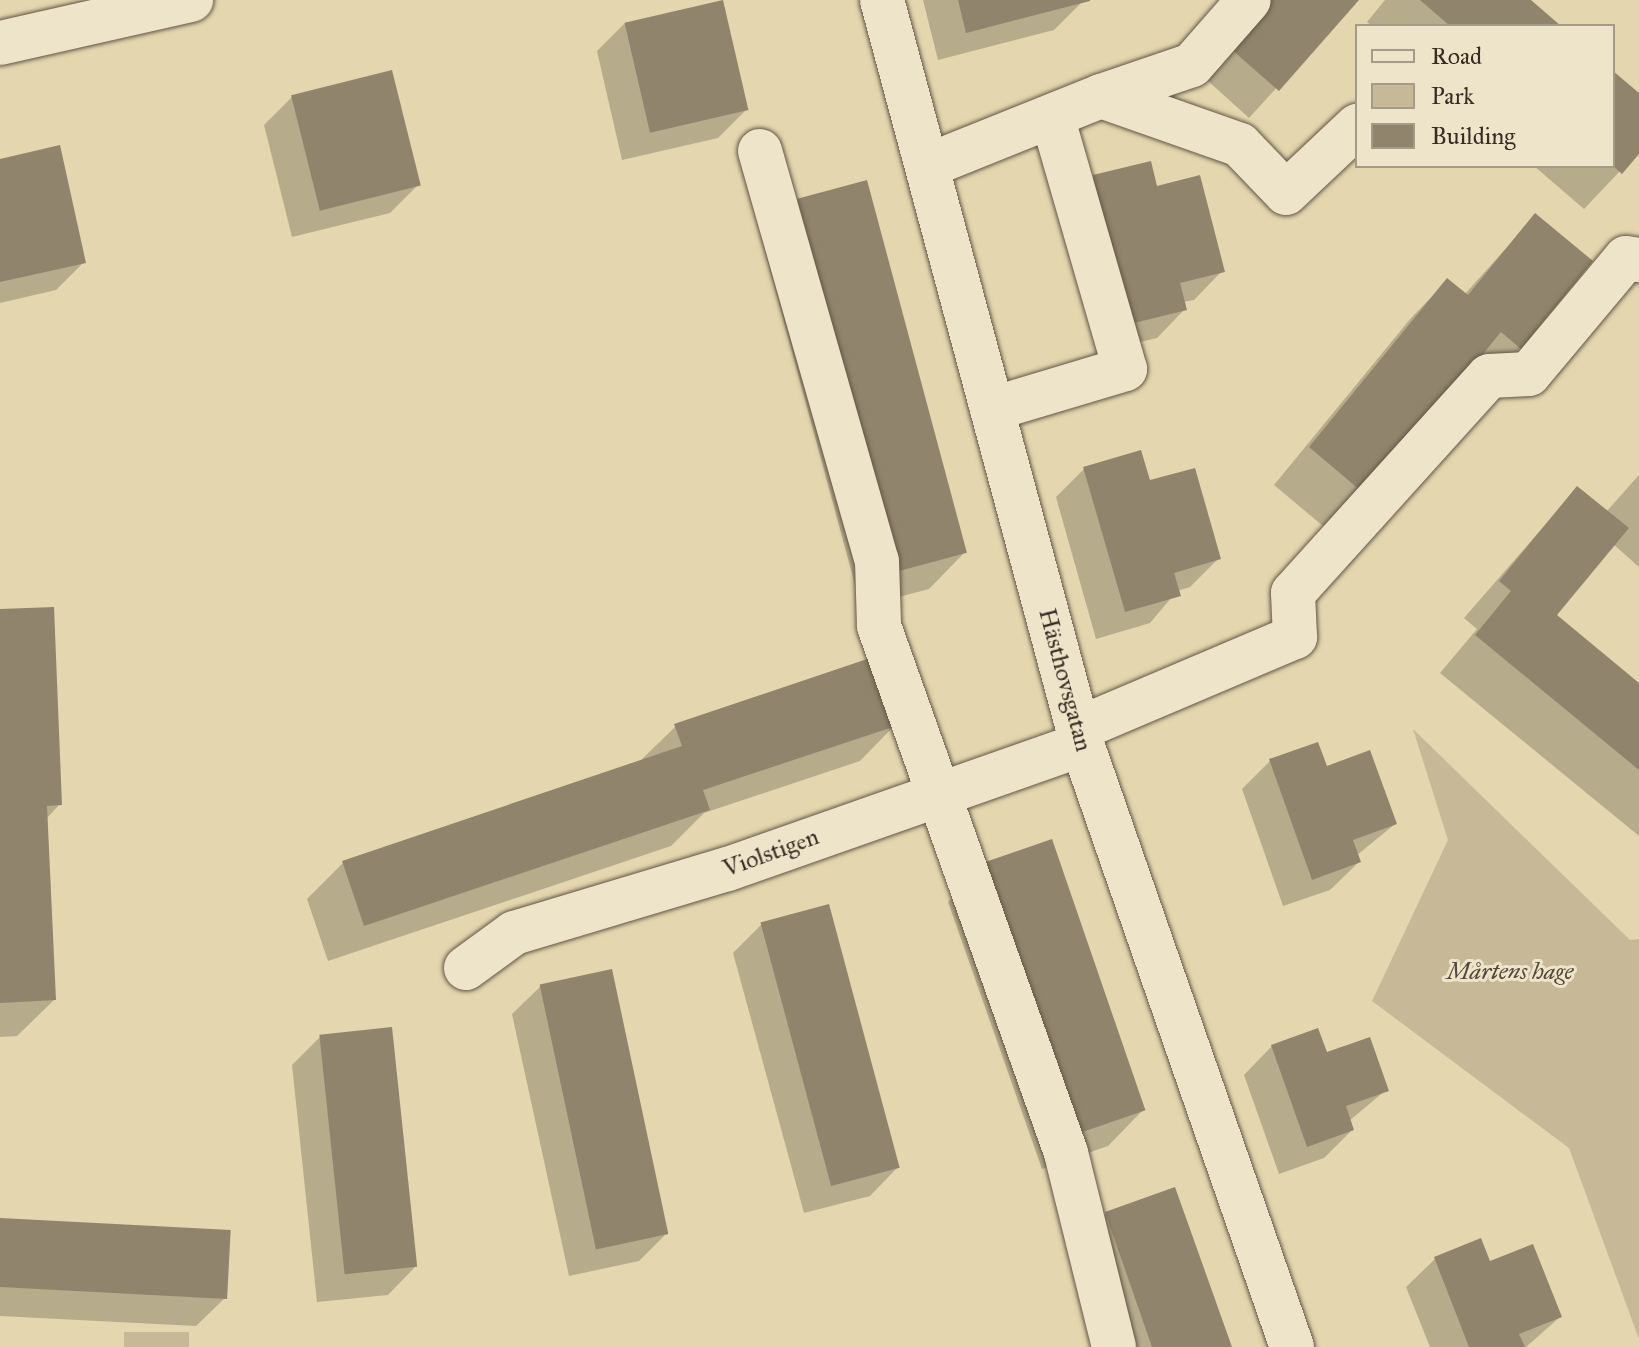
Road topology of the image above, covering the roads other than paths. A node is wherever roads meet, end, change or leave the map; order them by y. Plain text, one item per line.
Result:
1 (191, 0) edge
2 (882, 0) edge
3 (1249, 0) edge
4 (0, 43) edge
5 (1101, 96) junction
6 (1052, 116) junction
7 (1355, 128) edge
8 (760, 151) dead end
9 (927, 166) junction
10 (1639, 260) edge
11 (992, 409) junction
12 (1080, 736) junction
13 (939, 793) junction
14 (466, 968) dead end
15 (1114, 1347) edge
16 (1292, 1347) edge

1 - 4 street
2 - 9 street, Hästhovsgatan
3 - 5 street
5 - 6 street
5 - 7 street
6 - 9 street
6 - 11 street
8 - 13 street
9 - 11 street, Hästhovsgatan
10 - 12 street, Violstigen
11 - 12 street, Hästhovsgatan
12 - 13 street, Violstigen
12 - 16 street, Hästhovsgatan
13 - 14 street, Violstigen
13 - 15 street

